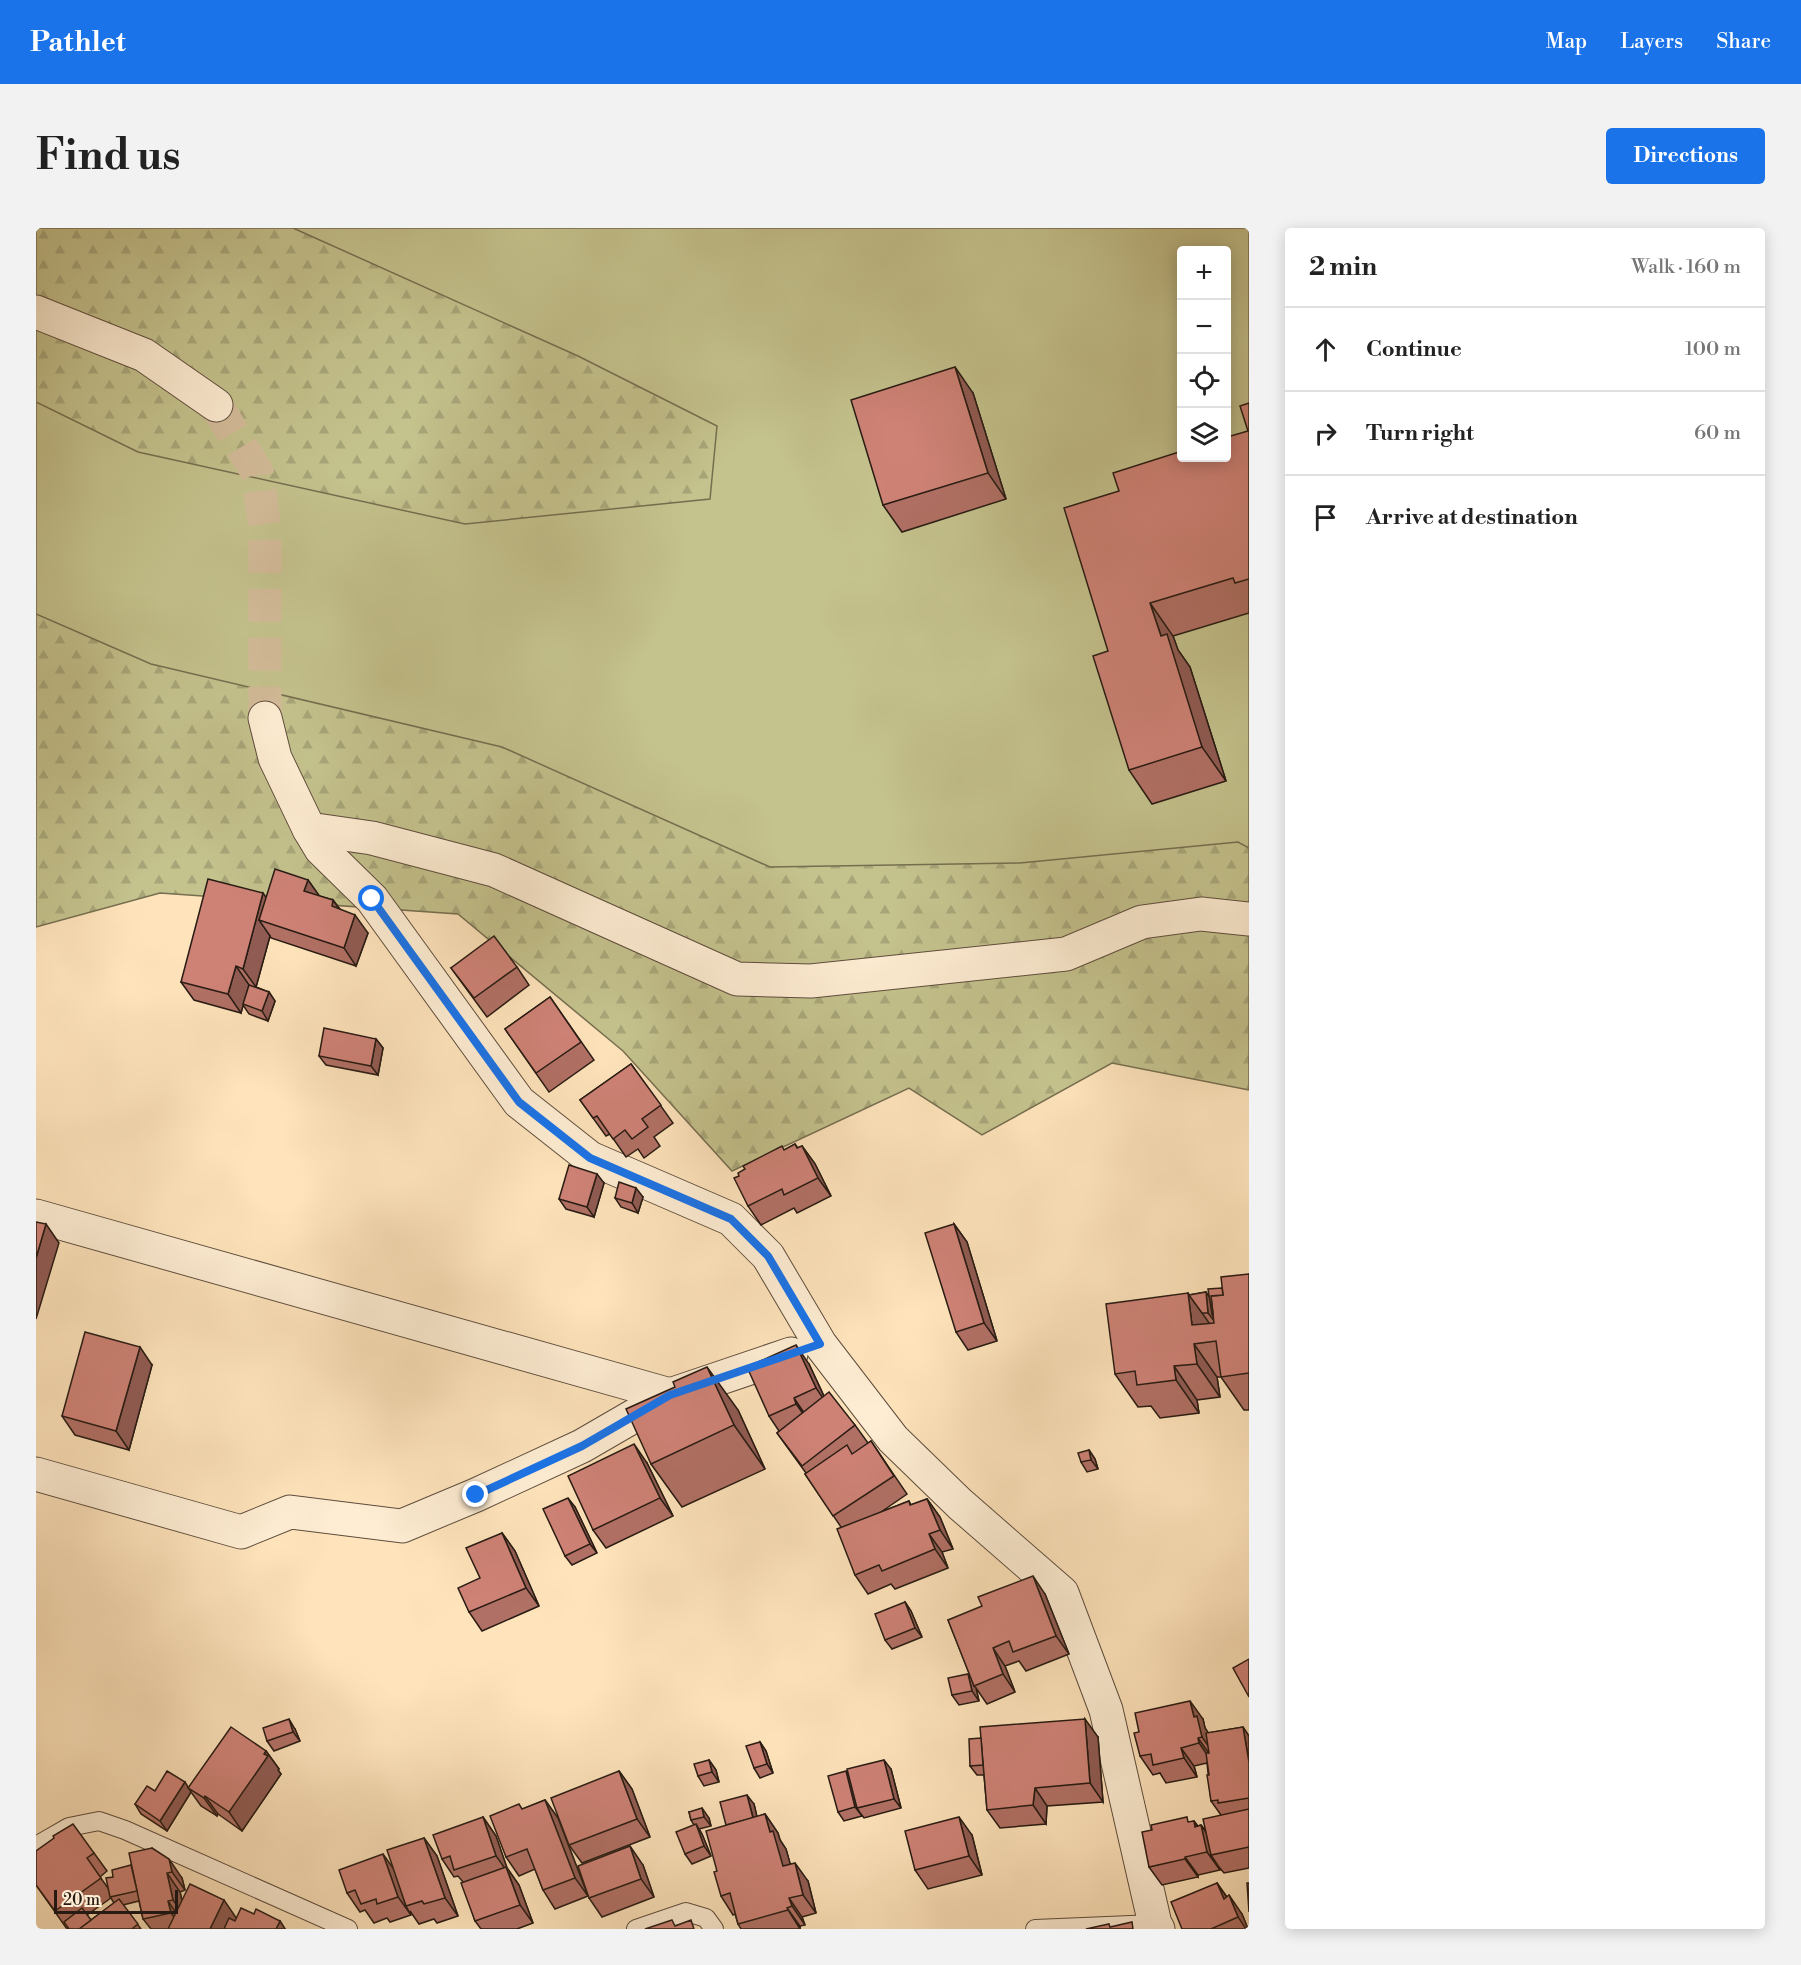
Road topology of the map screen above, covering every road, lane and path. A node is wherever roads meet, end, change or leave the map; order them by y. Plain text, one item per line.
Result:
1 (36, 312) edge
2 (216, 405) tunnel mouth
3 (265, 718) tunnel mouth
4 (309, 829) junction
5 (1249, 919) edge
6 (36, 1216) edge
7 (820, 1344) junction
8 (670, 1395) junction
9 (36, 1474) edge
10 (36, 1846) edge
11 (1156, 1926) edge
12 (348, 1929) edge
13 (636, 1929) edge
14 (714, 1929) edge
15 (1035, 1929) edge

1 - 2 street
3 - 4 street
4 - 5 street
4 - 7 street
6 - 8 street
7 - 8 street
7 - 11 street
8 - 9 street
10 - 12 lane
11 - 15 lane
13 - 14 lane

